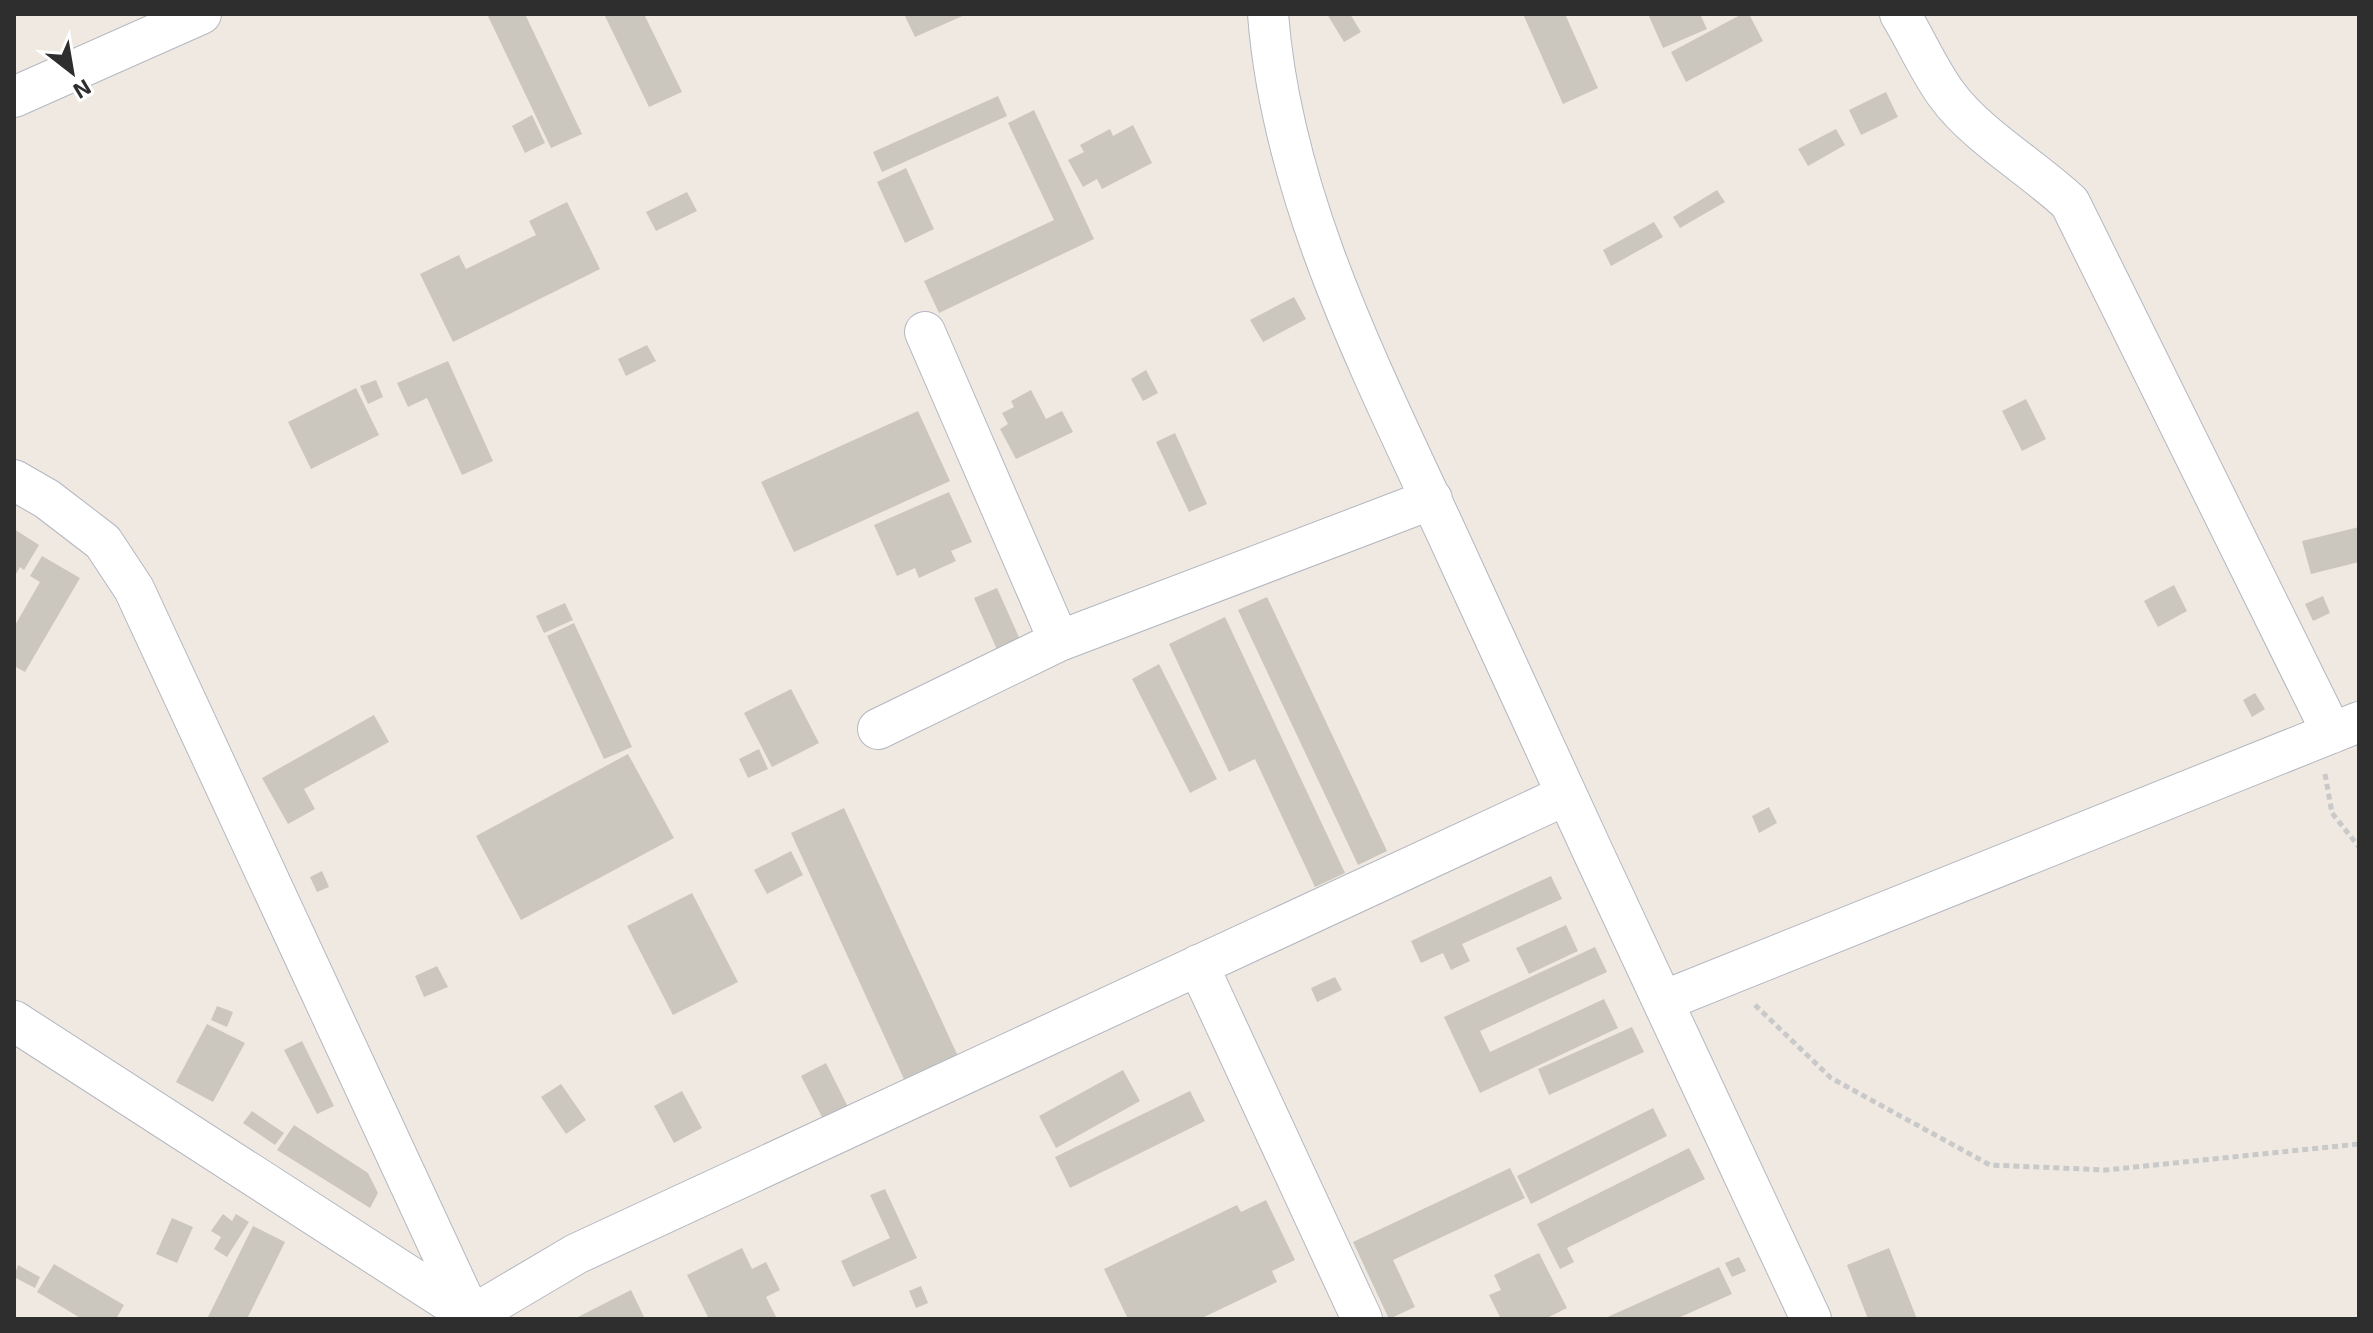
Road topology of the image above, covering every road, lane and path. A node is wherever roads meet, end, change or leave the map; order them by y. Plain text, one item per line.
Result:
1 (201, 14) edge
2 (1268, 14) edge
3 (1900, 14) edge
4 (14, 97) edge
5 (925, 332) dead end
6 (14, 480) edge
7 (1432, 499) junction
8 (1059, 641) junction
9 (2345, 728) edge
10 (878, 729) dead end
11 (1566, 795) junction
12 (2359, 847) edge
13 (1198, 965) junction
14 (1725, 976) junction
15 (1663, 1001) junction
16 (14, 1021) edge
17 (2359, 1144) edge
18 (472, 1318) edge
19 (1362, 1319) edge
20 (1811, 1319) edge

1 - 4 street
2 - 7 street
3 - 9 street
5 - 8 street
6 - 18 street
7 - 8 street
7 - 11 street
8 - 10 street
9 - 12 path
9 - 14 street
11 - 13 street
11 - 15 street
13 - 18 street
13 - 19 street
14 - 15 street
14 - 17 path
15 - 20 street
16 - 18 street

